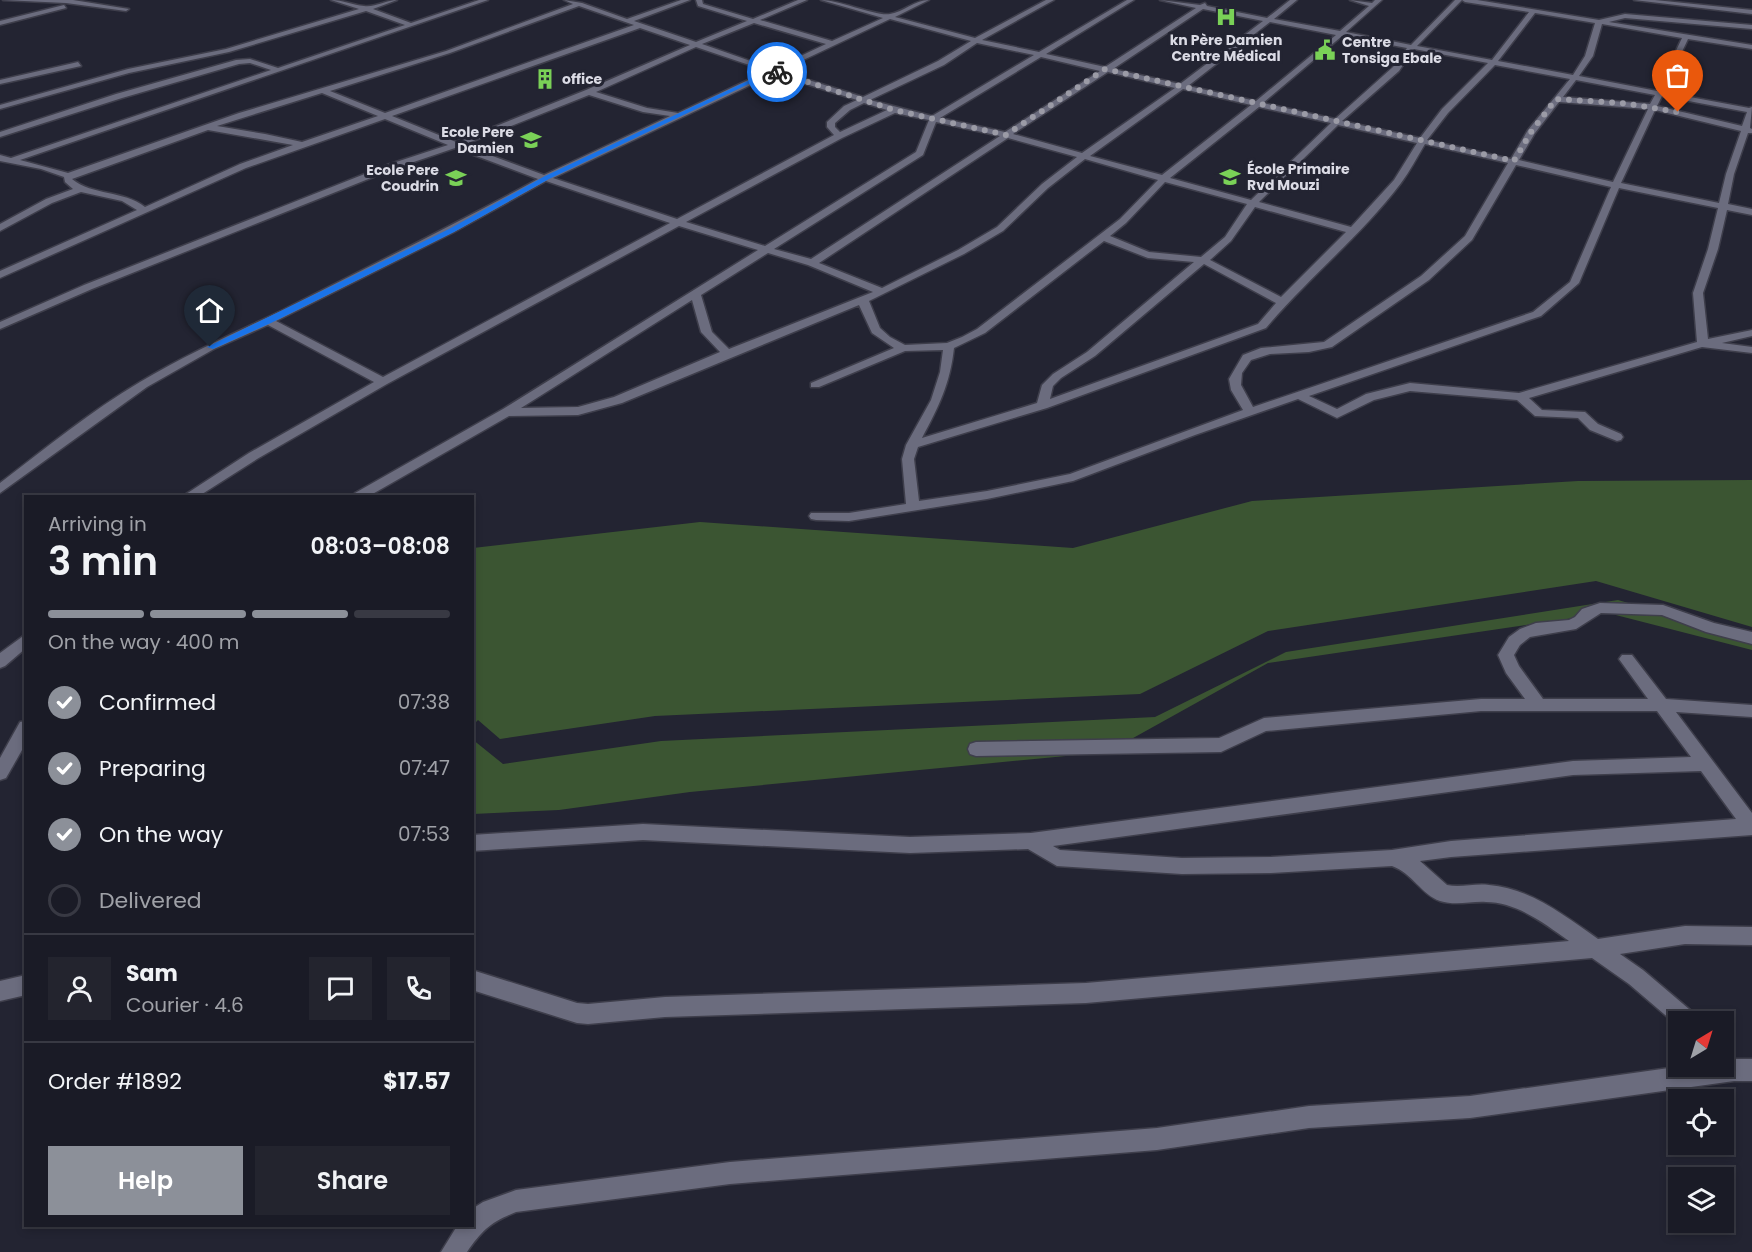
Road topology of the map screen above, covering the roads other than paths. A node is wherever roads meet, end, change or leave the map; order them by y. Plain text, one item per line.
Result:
1 (6, 0) edge
2 (334, 0) edge
3 (394, 0) edge
4 (486, 0) edge
5 (567, 0) edge
6 (687, 0) edge
7 (699, 0) edge
8 (804, 0) edge
9 (825, 0) edge
10 (926, 0) edge
11 (1051, 0) edge
12 (1131, 0) edge
13 (1163, 0) edge
14 (1214, 0) edge
15 (1294, 0) edge
16 (1353, 0) edge
17 (1459, 0) edge
18 (1465, 0) edge
19 (1637, 0) edge
20 (0, 2) edge
21 (78, 2) junction
22 (1376, 2) edge
23 (580, 4) junction
24 (1202, 7) junction
25 (126, 9) dead end
26 (366, 9) junction
27 (1533, 11) junction
28 (1752, 12) edge
29 (890, 18) junction
30 (1268, 20) junction
31 (627, 21) junction
32 (753, 21) junction
33 (1599, 22) junction
34 (0, 23) edge
35 (411, 25) junction
36 (641, 26) junction
37 (1752, 27) edge
38 (1339, 34) junction
39 (1686, 36) junction
40 (975, 40) junction
41 (697, 44) junction
42 (833, 44) junction
43 (1752, 47) edge
44 (1412, 48) junction
45 (1041, 55) junction
46 (1493, 63) junction
47 (78, 64) dead end
48 (1105, 69) junction
49 (278, 70) junction
50 (773, 71) junction
51 (1575, 77) junction
52 (0, 82) edge
53 (1183, 86) junction
54 (322, 90) junction
55 (589, 92) junction
56 (1660, 94) junction
57 (1556, 99) junction
58 (863, 100) junction
59 (1259, 103) junction
60 (0, 107) edge
61 (1653, 107) junction
62 (894, 110) junction
63 (1752, 110) edge
64 (676, 115) junction
65 (384, 116) junction
66 (933, 119) junction
67 (1338, 120) junction
68 (205, 128) junction
69 (1748, 130) edge
70 (0, 135) edge
71 (1006, 135) junction
72 (839, 136) junction
73 (1423, 140) junction
74 (302, 145) junction
75 (455, 146) junction
76 (1084, 156) junction
77 (0, 158) edge
78 (14, 159) junction
79 (1514, 161) junction
80 (68, 176) junction
81 (547, 177) junction
82 (1162, 180) junction
83 (1616, 185) junction
84 (81, 189) junction
85 (1252, 203) junction
86 (1723, 205) junction
87 (143, 210) junction
88 (1752, 212) edge
89 (679, 223) junction
90 (0, 228) edge
91 (1350, 231) junction
92 (1103, 237) junction
93 (765, 250) junction
94 (1203, 260) junction
95 (812, 263) junction
96 (0, 275) edge
97 (882, 292) junction
98 (696, 295) junction
99 (863, 300) junction
100 (1282, 302) junction
101 (268, 321) junction
102 (0, 326) edge
103 (1752, 333) edge
104 (1703, 344) junction
105 (949, 346) junction
106 (903, 348) junction
107 (1752, 350) edge
108 (728, 353) junction
109 (383, 382) junction
110 (814, 385) dead end
111 (1299, 395) junction
112 (1520, 397) junction
113 (1044, 405) junction
114 (507, 412) junction
115 (1251, 412) junction
116 (1617, 438) dead end
117 (912, 445) junction
118 (0, 489) edge
119 (192, 495) edge
120 (362, 495) edge
121 (913, 506) junction
122 (816, 516) dead end
123 (1752, 638) edge
124 (24, 641) edge
125 (1627, 659) dead end
126 (0, 662) edge
127 (1539, 705) junction
128 (1661, 705) junction
129 (1752, 711) edge
130 (24, 731) edge
131 (976, 749) dead end
132 (1705, 764) junction
133 (0, 772) edge
134 (1752, 826) edge
135 (1031, 841) junction
136 (474, 843) edge
137 (1392, 858) junction
138 (1752, 936) edge
139 (1598, 948) junction
140 (474, 981) edge
141 (24, 985) edge
142 (0, 991) edge
143 (1675, 1011) edge
144 (1737, 1066) edge
145 (474, 1223) edge
146 (471, 1227) edge
147 (453, 1252) edge

1 - 20 street
1 - 21 street
2 - 26 street
3 - 26 street
4 - 35 street
5 - 23 street
6 - 31 street
7 - 32 street
8 - 32 street
9 - 29 street
10 - 29 street
11 - 40 street
12 - 45 street
13 - 24 street
14 - 24 street
15 - 30 street
16 - 22 street
17 - 44 street
18 - 27 street
19 - 28 street
21 - 25 street
21 - 34 street
22 - 38 street
23 - 31 street
23 - 54 street
24 - 30 street
24 - 48 street
26 - 35 street
26 - 60 street
27 - 33 street
27 - 46 street
29 - 40 street
29 - 42 street
30 - 38 street
30 - 53 street
31 - 36 street
32 - 41 street
32 - 42 street
33 - 37 street
33 - 39 street
33 - 51 street
35 - 49 street
36 - 41 street
36 - 65 street
38 - 44 street
38 - 59 street
39 - 43 street
39 - 56 street
40 - 45 street
40 - 58 street
41 - 50 street
41 - 55 street
42 - 50 street
44 - 46 street
44 - 67 street
45 - 48 street
45 - 66 street
46 - 51 street
46 - 73 street
47 - 52 street
48 - 53 street
48 - 71 street
49 - 70 street
49 - 78 street
50 - 58 street
50 - 64 street
51 - 56 street
51 - 57 street
53 - 59 street
53 - 76 street
54 - 65 street
54 - 68 street
55 - 64 street
55 - 75 street
56 - 61 street
56 - 63 street
57 - 61 street
57 - 79 street
58 - 62 street
58 - 72 street
59 - 67 street
59 - 82 street
61 - 69 street
61 - 83 street
62 - 66 street
62 - 72 street
63 - 69 street
64 - 81 street
65 - 74 street
65 - 75 street
66 - 71 street
66 - 93 street
67 - 73 street
67 - 85 street
68 - 74 street
68 - 80 street
69 - 86 street
71 - 76 street
71 - 95 street
72 - 89 street
73 - 79 street
73 - 91 street
74 - 87 street
75 - 81 street
75 - 102 street
76 - 82 street
76 - 97 street
77 - 78 street
78 - 80 street
79 - 83 street
79 - 115 street
80 - 84 street
81 - 89 street
81 - 101 street
82 - 85 street
82 - 92 street
83 - 86 street
83 - 111 street
84 - 87 street
84 - 90 street
85 - 91 street
85 - 94 street
86 - 88 street
86 - 104 street
87 - 96 street
89 - 93 street
89 - 109 street
91 - 100 street
92 - 94 street
92 - 105 street
93 - 95 street
93 - 98 street
94 - 100 street
94 - 113 street
95 - 97 street
97 - 99 street
98 - 108 street
98 - 114 street
99 - 106 street
99 - 108 street
100 - 113 street
101 - 109 street
101 - 118 street
103 - 104 street
104 - 107 street
104 - 112 street
105 - 106 street
105 - 117 street
106 - 110 street
108 - 114 street
109 - 119 street
111 - 112 street
111 - 115 street
112 - 116 street
113 - 117 street
114 - 120 street
115 - 121 street
117 - 121 street
121 - 122 street
123 - 127 street
124 - 126 street
125 - 128 street
127 - 128 street
127 - 131 street
128 - 129 street
128 - 132 street
130 - 133 street
132 - 134 street
132 - 135 street
134 - 137 street
135 - 136 street
135 - 137 street
137 - 139 street
138 - 139 street
139 - 140 street
139 - 143 street
141 - 142 street
144 - 145 street
146 - 147 street

